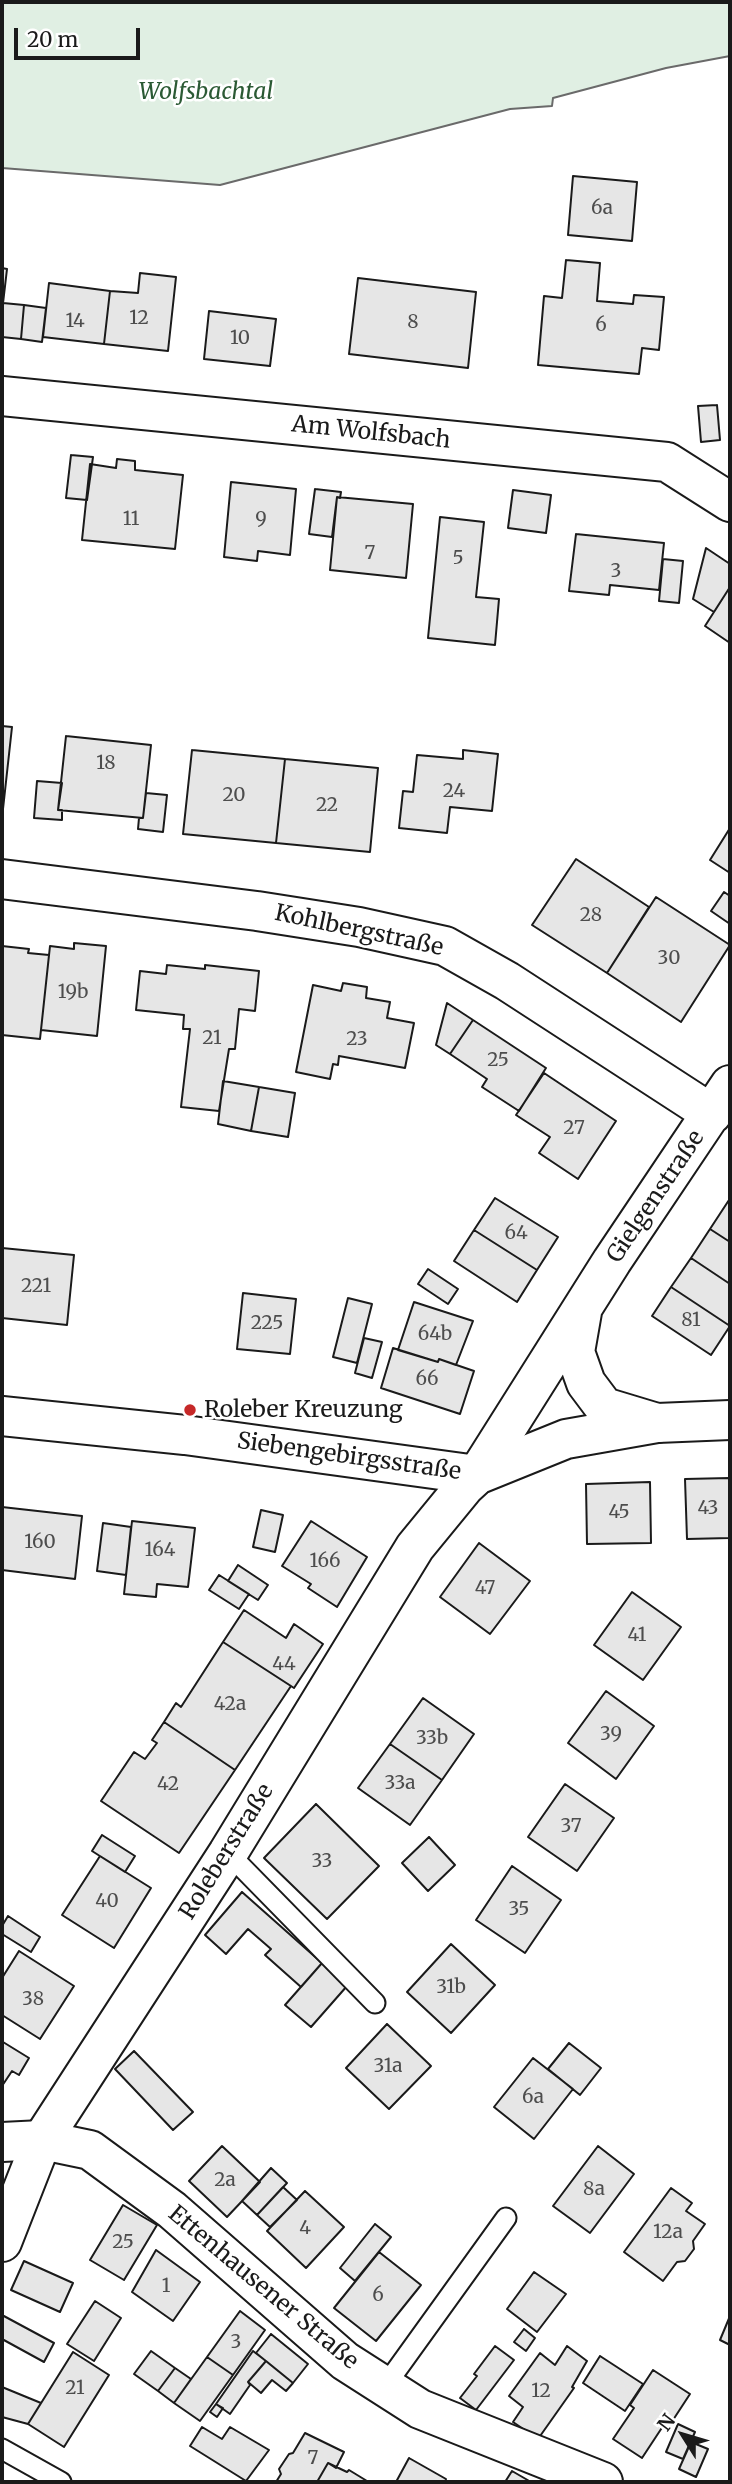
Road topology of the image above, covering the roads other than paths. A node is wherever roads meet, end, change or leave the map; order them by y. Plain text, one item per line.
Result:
1 (2, 396) edge
2 (730, 502) edge
3 (2, 879) edge
4 (721, 1100) edge
5 (582, 1308) junction
6 (2, 1416) edge
7 (730, 1420) edge
8 (657, 1423) junction
9 (477, 1475) junction
10 (228, 1853) junction
11 (375, 2003) dead end
12 (42, 2140) junction
13 (2, 2142) edge
14 (506, 2218) dead end
15 (2, 2242) edge
16 (384, 2386) junction
17 (2, 2449) edge
18 (61, 2482) edge
19 (603, 2482) edge

1 - 2 street, Am Wolfsbach
3 - 4 street, Kohlbergstraße
4 - 5 street, Gielgenstraße
5 - 8 street, Gielgenstraße
5 - 9 street, Gielgenstraße
6 - 9 street, Siebengebirgsstraße
7 - 8 street, Siebengebirgsstraße
8 - 9 street, Siebengebirgsstraße
9 - 10 street, Roleberstraße
10 - 11 lane
10 - 12 street, Roleberstraße
12 - 13 street, Ettenhausener Straße
12 - 15 street, Roleberstraße
12 - 16 street, Ettenhausener Straße
14 - 16 lane
16 - 19 street, Ettenhausener Straße
17 - 18 lane

